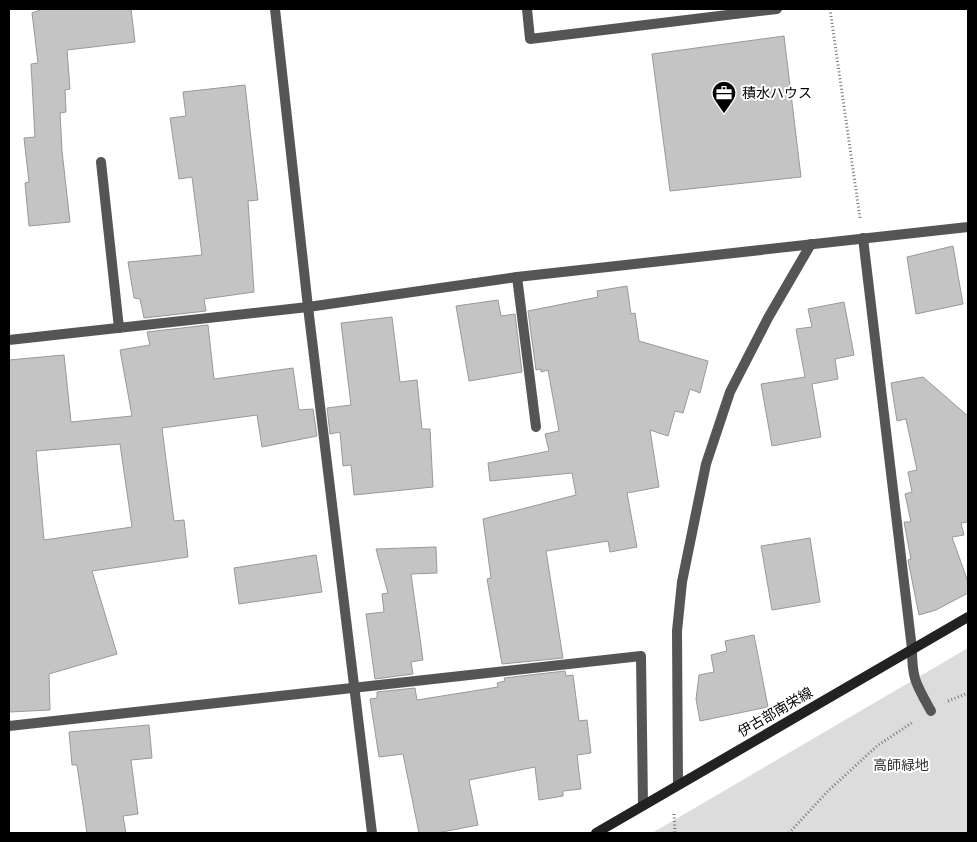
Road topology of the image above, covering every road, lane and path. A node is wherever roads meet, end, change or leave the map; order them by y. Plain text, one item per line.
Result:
1 (275, 9) edge
2 (527, 9) edge
3 (777, 9) edge
4 (830, 9) edge
5 (101, 162) dead end
6 (968, 226) edge
7 (863, 238) junction
8 (811, 244) junction
9 (517, 277) junction
10 (308, 307) junction
11 (119, 328) junction
12 (9, 340) edge
13 (536, 427) dead end
14 (968, 617) edge
15 (912, 648) junction
16 (353, 686) junction
17 (968, 693) edge
18 (931, 710) junction
19 (9, 726) edge
20 (678, 784) junction
21 (643, 805) junction
22 (674, 814) dead end
23 (372, 833) edge
24 (596, 833) edge
25 (675, 833) edge
26 (790, 833) edge

1 - 10 street
2 - 3 street
4 - 7 path
5 - 11 street
6 - 7 street
7 - 8 street
7 - 15 street
8 - 9 street
8 - 20 street
9 - 10 street
9 - 13 street
10 - 11 street
10 - 16 street
11 - 12 street
14 - 15 main road, 伊古部南栄線
15 - 18 street
15 - 20 main road, 伊古部南栄線
16 - 19 street
16 - 21 street
16 - 23 street
17 - 18 path
18 - 26 path
20 - 21 main road, 伊古部南栄線
21 - 24 main road, 伊古部南栄線
22 - 25 path

